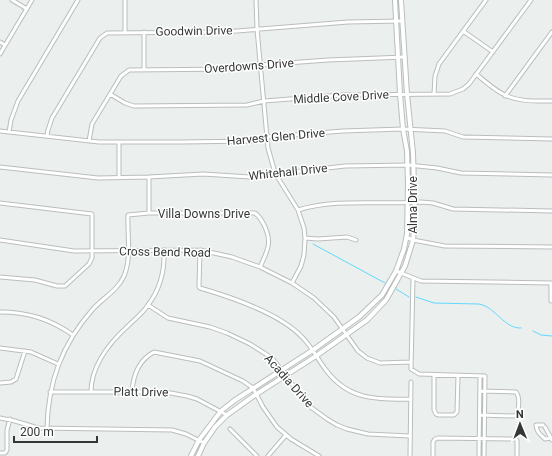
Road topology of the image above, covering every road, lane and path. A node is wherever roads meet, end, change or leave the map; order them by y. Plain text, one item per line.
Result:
1 (12, 0) edge
2 (32, 0) edge
3 (78, 0) edge
4 (125, 0) edge
5 (256, 0) edge
6 (395, 0) edge
7 (401, 0) edge
8 (486, 0) edge
9 (531, 0) edge
10 (27, 9) junction
11 (396, 21) junction
12 (402, 22) junction
13 (257, 29) junction
14 (463, 31) junction
15 (144, 32) junction
16 (552, 32) edge
17 (125, 33) junction
18 (0, 42) edge
19 (5, 45) junction
20 (493, 52) junction
21 (0, 54) edge
22 (397, 57) junction
23 (405, 57) junction
24 (260, 65) junction
25 (144, 70) junction
26 (476, 74) junction
27 (110, 94) junction
28 (400, 94) junction
29 (407, 94) junction
30 (434, 94) junction
31 (505, 96) junction
32 (264, 101) junction
33 (552, 101) edge
34 (403, 129) junction
35 (410, 130) junction
36 (0, 131) edge
37 (9, 132) junction
38 (47, 136) junction
39 (267, 137) junction
40 (552, 138) edge
41 (89, 141) junction
42 (119, 142) junction
43 (408, 165) junction
44 (413, 166) junction
45 (0, 167) edge
46 (276, 173) junction
47 (552, 175) edge
48 (149, 177) junction
49 (119, 178) junction
50 (408, 202) junction
51 (415, 202) junction
52 (0, 203) edge
53 (298, 210) junction
54 (552, 210) edge
55 (149, 214) junction
56 (406, 237) junction
57 (305, 238) junction
58 (0, 240) edge
59 (356, 240) dead end
60 (413, 240) junction
61 (552, 247) edge
62 (128, 250) junction
63 (164, 250) junction
64 (200, 250) junction
65 (92, 251) junction
66 (260, 267) junction
67 (396, 271) junction
68 (401, 274) junction
69 (0, 277) edge
70 (413, 279) junction
71 (292, 283) junction
72 (552, 283) edge
73 (551, 301) edge
74 (148, 305) junction
75 (0, 312) edge
76 (342, 329) junction
77 (73, 335) junction
78 (346, 335) junction
79 (0, 348) edge
80 (312, 350) junction
81 (25, 351) junction
82 (316, 356) junction
83 (411, 362) junction
84 (58, 364) junction
85 (282, 370) junction
86 (434, 375) junction
87 (286, 376) junction
88 (458, 376) junction
89 (480, 376) junction
90 (411, 382) dead end
91 (0, 383) edge
92 (480, 384) junction
93 (485, 384) junction
94 (253, 388) junction
95 (480, 391) junction
96 (485, 391) junction
97 (50, 392) junction
98 (91, 392) junction
99 (132, 392) junction
100 (255, 395) junction
101 (411, 399) junction
102 (480, 404) junction
103 (485, 404) junction
104 (221, 411) junction
105 (227, 415) junction
106 (480, 415) junction
107 (485, 415) junction
108 (0, 418) edge
109 (10, 420) junction
110 (47, 428) junction
111 (230, 429) dead end
112 (480, 429) junction
113 (485, 429) junction
114 (286, 434) junction
115 (410, 436) junction
116 (480, 438) junction
117 (484, 438) junction
118 (551, 439) edge
119 (199, 440) junction
120 (204, 443) junction
121 (0, 453) edge
122 (434, 455) edge
123 (191, 456) edge
124 (198, 456) edge
125 (257, 456) edge
126 (268, 456) edge
127 (319, 456) edge
128 (410, 456) edge
129 (479, 456) edge
130 (484, 456) edge
131 (517, 456) edge

1 - 10 street
2 - 10 street
3 - 37 street
4 - 17 street
5 - 13 street
6 - 11 main road, Alma Drive
7 - 12 main road, Alma Drive
8 - 14 street
9 - 20 street, Middle Cove Drive
10 - 19 street
11 - 12 street, Goodwin Drive
11 - 13 street, Goodwin Drive
11 - 22 main road, Alma Drive
12 - 23 main road, Alma Drive
13 - 15 street, Goodwin Drive
13 - 24 street
14 - 20 street
14 - 30 street
15 - 17 street, Goodwin Drive
15 - 25 street
16 - 31 street
17 - 38 street, Goodwin Drive
18 - 19 street
19 - 21 street
20 - 26 street, Middle Cove Drive
22 - 23 street, Overdowns Drive
22 - 24 street, Overdowns Drive
22 - 28 main road, Alma Drive
23 - 29 main road, Alma Drive
24 - 25 street, Overdowns Drive
24 - 32 street
25 - 27 street, Overdowns Drive
26 - 30 street, Middle Cove Drive
26 - 31 street
27 - 32 street, Middle Cove Drive
27 - 41 street, Overdowns Drive
28 - 29 street, Middle Cove Drive
28 - 32 street, Middle Cove Drive
28 - 34 main road, Alma Drive
29 - 30 street, Middle Cove Drive
29 - 35 main road, Alma Drive
31 - 33 street
32 - 39 street
34 - 35 street, Harvest Glen Drive
34 - 39 street, Harvest Glen Drive
34 - 43 main road, Alma Drive
35 - 40 street, Harvest Glen Drive
35 - 44 main road, Alma Drive
36 - 37 street, Harvest Glen Drive
37 - 38 street, Harvest Glen Drive
38 - 41 street, Harvest Glen Drive
39 - 42 street, Harvest Glen Drive
39 - 46 street
41 - 42 street, Harvest Glen Drive
42 - 49 street
43 - 44 street, Whitehall Drive
43 - 46 street, Whitehall Drive
43 - 50 main road, Alma Drive
44 - 47 street, Whitehall Drive
44 - 51 main road, Alma Drive
45 - 49 street, Whitehall Drive
46 - 48 street, Whitehall Drive
46 - 53 street
48 - 49 street, Whitehall Drive
48 - 55 street
50 - 51 street
50 - 53 street
50 - 56 main road, Alma Drive
51 - 54 street
51 - 60 main road, Alma Drive
52 - 65 street
53 - 57 street
55 - 62 street, Villa Downs Drive
55 - 66 street, Villa Downs Drive
56 - 60 street
56 - 67 main road, Alma Drive
57 - 59 street
57 - 71 street
58 - 65 street, Cross Bend Road
60 - 61 street
60 - 68 main road, Alma Drive
62 - 63 street, Cross Bend Road
62 - 65 street, Cross Bend Road
62 - 77 street
63 - 64 street, Cross Bend Road
63 - 74 street
64 - 66 street, Cross Bend Road
64 - 80 street
65 - 69 street
66 - 71 street, Cross Bend Road
67 - 68 street
67 - 76 main road, Alma Drive
68 - 70 street
68 - 78 main road, Alma Drive
70 - 72 street
70 - 83 street
71 - 76 street, Cross Bend Road
72 - 73 street
74 - 85 street, Acadia Drive
74 - 98 street
75 - 77 street
76 - 78 street, Cross Bend Road
76 - 80 main road, Alma Drive
77 - 84 street
78 - 82 main road, Alma Drive
78 - 83 street, Cross Bend Road
79 - 81 street
80 - 82 street
80 - 85 main road, Alma Drive
81 - 84 street
81 - 91 street
82 - 87 main road, Alma Drive
82 - 101 street
83 - 86 street
84 - 97 street
85 - 87 street, Acadia Drive
85 - 94 main road, Alma Drive
86 - 88 street
86 - 88 street
87 - 100 main road, Alma Drive
87 - 115 street, Acadia Drive
88 - 89 street
89 - 92 street
89 - 93 street
90 - 101 street
92 - 93 street
92 - 95 street
93 - 96 street
94 - 99 street
94 - 100 street
94 - 104 main road, Alma Drive
95 - 96 street
95 - 102 street
96 - 103 street
96 - 107 street
97 - 98 street, Platt Drive
97 - 110 street
98 - 99 street, Platt Drive
99 - 104 street, Platt Drive
100 - 105 main road, Alma Drive
100 - 114 street
101 - 115 street
102 - 103 street
102 - 106 street
103 - 107 street
104 - 105 street, Platt Drive
104 - 119 main road, Alma Drive
105 - 120 main road, Alma Drive
106 - 107 street
106 - 112 street
107 - 113 street
108 - 109 street
109 - 110 street
109 - 121 street
110 - 119 street
111 - 125 street
112 - 113 street
112 - 116 street
113 - 117 street
114 - 126 street
114 - 127 street
115 - 128 street
116 - 117 street
116 - 122 street
116 - 129 street
117 - 130 street
117 - 131 street
118 - 118 street
119 - 120 street
119 - 123 main road, Alma Drive
120 - 124 main road, Alma Drive

